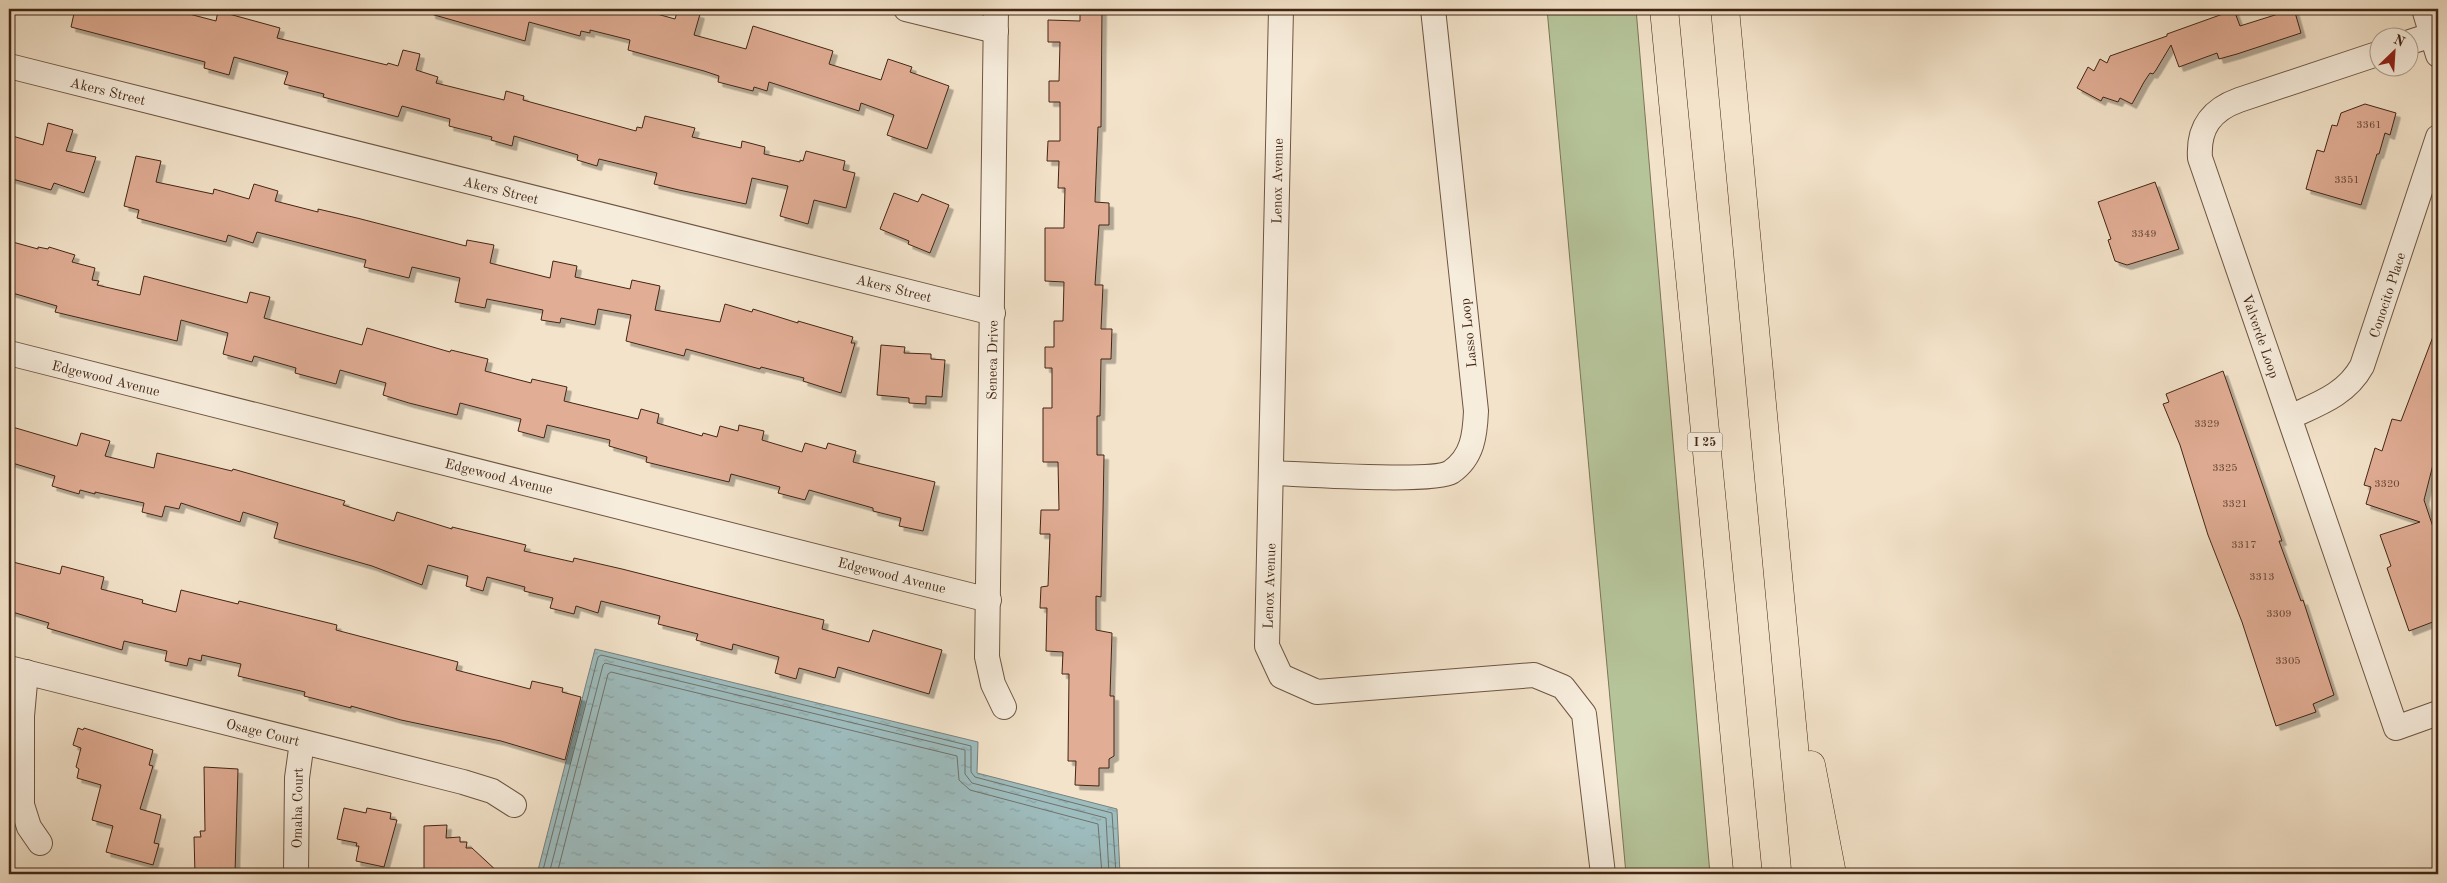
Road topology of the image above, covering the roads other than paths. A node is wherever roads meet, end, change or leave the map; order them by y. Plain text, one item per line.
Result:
1 (906, 9) edge
2 (1280, 9) edge
3 (1433, 9) edge
4 (1664, 9) edge
5 (1725, 9) edge
6 (2424, 9) edge
7 (996, 20) edge
8 (2436, 41) edge
9 (2420, 42) edge
10 (2370, 55) edge
11 (9, 66) edge
12 (2438, 137) edge
13 (993, 313) junction
14 (9, 353) edge
15 (2290, 417) junction
16 (1272, 473) junction
17 (989, 600) junction
18 (1783, 630) junction
19 (17, 670) edge
20 (1004, 707) dead end
21 (2438, 713) edge
22 (302, 742) junction
23 (514, 805) dead end
24 (40, 843) dead end
25 (296, 874) edge
26 (1603, 874) edge
27 (1748, 874) edge
28 (1806, 874) edge
29 (1832, 874) edge

1 - 7 street
2 - 16 street, Lenox Avenue
3 - 16 street, Lasso Loop
4 - 27 highway, I 25
5 - 18 highway
6 - 8 street
7 - 13 street, Seneca Drive
8 - 9 street
10 - 15 street, Valverde Loop
11 - 13 street, Akers Street
12 - 15 street, Conocito Place
13 - 17 street, Seneca Drive
14 - 17 street, Edgewood Avenue
15 - 21 street, Valverde Loop
16 - 26 street, Lenox Avenue
17 - 20 street, Seneca Drive
18 - 28 highway
18 - 29 highway
19 - 22 street, Osage Court
19 - 24 street
22 - 23 street, Osage Court
22 - 25 street, Omaha Court

